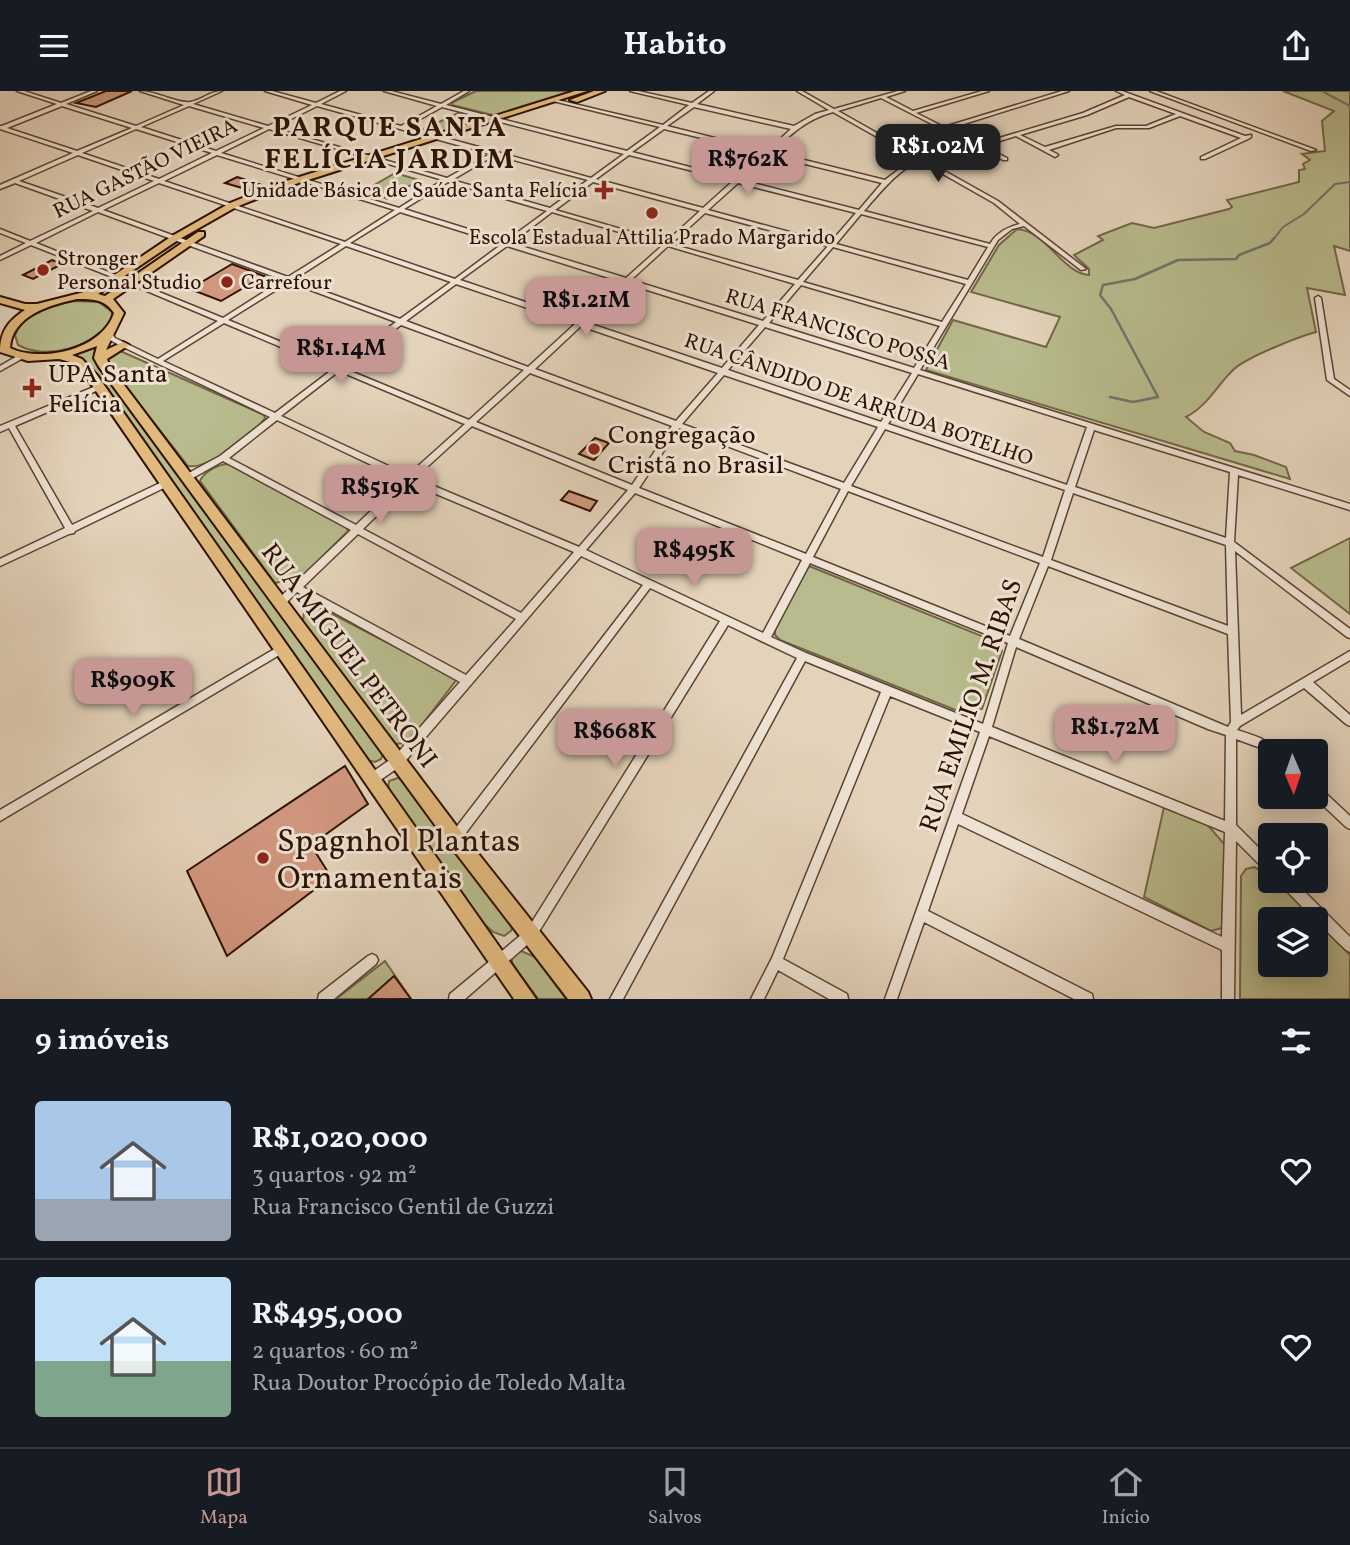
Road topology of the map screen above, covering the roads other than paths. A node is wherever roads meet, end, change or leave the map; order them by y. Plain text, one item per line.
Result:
1 (19, 91) edge
2 (95, 91) edge
3 (142, 91) edge
4 (220, 91) edge
5 (267, 91) edge
6 (344, 91) edge
7 (386, 91) edge
8 (467, 91) edge
9 (583, 91) edge
10 (601, 91) edge
11 (632, 91) edge
12 (712, 91) edge
13 (799, 91) edge
14 (903, 91) edge
15 (987, 91) edge
16 (1067, 91) edge
17 (1118, 91) edge
18 (1152, 91) edge
19 (1129, 95) junction
20 (882, 97) junction
21 (559, 102) junction
22 (62, 104) junction
23 (187, 104) junction
24 (316, 105) junction
25 (442, 105) junction
26 (694, 105) junction
27 (831, 110) junction
28 (913, 112) junction
29 (1180, 114) junction
30 (499, 118) junction
31 (511, 122) junction
32 (1, 127) edge
33 (135, 128) junction
34 (269, 128) junction
35 (401, 128) junction
36 (662, 128) junction
37 (795, 128) junction
38 (945, 128) junction
39 (1260, 131) junction
40 (1015, 134) junction
41 (436, 138) junction
42 (1246, 138) junction
43 (448, 141) junction
44 (976, 144) junction
45 (1045, 149) junction
46 (1313, 150) dead end
47 (216, 152) junction
48 (78, 153) junction
49 (629, 153) junction
50 (770, 153) junction
51 (494, 154) junction
52 (1055, 155) dead end
53 (1203, 158) dead end
54 (373, 159) junction
55 (921, 159) junction
56 (1005, 159) dead end
57 (385, 162) junction
58 (160, 180) junction
59 (302, 180) junction
60 (450, 180) junction
61 (593, 180) junction
62 (15, 181) junction
63 (740, 181) junction
64 (886, 182) junction
65 (316, 183) junction
66 (0, 187) edge
67 (233, 205) junction
68 (246, 209) junction
69 (99, 210) junction
70 (400, 210) junction
71 (554, 210) junction
72 (705, 210) junction
73 (859, 211) junction
74 (1026, 224) junction
75 (0, 231) edge
76 (175, 238) junction
77 (31, 243) junction
78 (186, 243) junction
79 (346, 243) junction
80 (508, 243) junction
81 (670, 244) junction
82 (830, 244) junction
83 (992, 246) junction
84 (0, 258) edge
85 (1083, 269) dead end
86 (119, 278) junction
87 (287, 280) junction
88 (457, 281) junction
89 (629, 281) junction
90 (130, 282) junction
91 (800, 282) junction
92 (970, 283) junction
93 (77, 296) junction
94 (1318, 298) dead end
95 (107, 299) junction
96 (0, 300) edge
97 (36, 306) junction
98 (221, 321) junction
99 (401, 323) junction
100 (582, 323) junction
101 (764, 324) junction
102 (944, 325) junction
103 (1, 331) edge
104 (109, 333) junction
105 (122, 345) junction
106 (2, 352) edge
107 (59, 355) junction
108 (21, 357) junction
109 (100, 358) junction
110 (159, 361) junction
111 (0, 369) edge
112 (337, 369) junction
113 (532, 370) junction
114 (722, 372) junction
115 (918, 372) junction
116 (99, 388) junction
117 (1350, 394) edge
118 (276, 416) junction
119 (471, 423) junction
120 (10, 425) junction
121 (677, 425) junction
122 (885, 426) junction
123 (1091, 426) junction
124 (0, 429) edge
125 (223, 458) junction
126 (1234, 471) junction
127 (188, 477) junction
128 (409, 479) junction
129 (166, 484) junction
130 (846, 487) junction
131 (1069, 488) junction
132 (634, 489) junction
133 (1350, 507) edge
134 (356, 529) junction
135 (71, 531) junction
136 (1230, 543) junction
137 (580, 551) junction
138 (806, 559) junction
139 (1046, 559) junction
140 (0, 563) edge
141 (649, 583) junction
142 (296, 587) junction
143 (280, 603) junction
144 (522, 617) junction
145 (726, 620) junction
146 (1233, 631) junction
147 (1350, 634) edge
148 (766, 637) junction
149 (1013, 641) junction
150 (283, 647) junction
151 (1350, 655) edge
152 (803, 656) junction
153 (467, 681) junction
154 (1306, 683) junction
155 (887, 691) junction
156 (1350, 720) edge
157 (1233, 727) junction
158 (986, 730) junction
159 (1258, 741) edge
160 (398, 761) junction
161 (372, 779) junction
162 (1328, 803) edge
163 (0, 816) edge
164 (956, 817) junction
165 (1350, 823) edge
166 (1233, 829) junction
167 (455, 838) junction
168 (1258, 855) edge
169 (1297, 893) edge
170 (921, 914) junction
171 (531, 934) junction
172 (1227, 946) junction
173 (1350, 946) edge
174 (372, 961) dead end
175 (499, 961) junction
176 (776, 962) junction
177 (324, 999) edge
178 (455, 999) edge
179 (526, 999) edge
180 (581, 999) edge
181 (616, 999) edge
182 (757, 999) edge
183 (842, 999) edge
184 (891, 999) edge
185 (1087, 999) edge
186 (1228, 999) edge

1 - 22 street, RUA FRANCISCO POSSA
2 - 22 street
3 - 23 street
4 - 23 street
5 - 24 street
6 - 24 street, RUA GASTÃO VIEIRA
7 - 25 street
8 - 25 street
9 - 21 main road
10 - 21 main road
11 - 26 street
12 - 26 street
13 - 27 street
14 - 20 street
15 - 28 street
16 - 38 street
17 - 19 street
18 - 39 street
19 - 29 street
19 - 40 street
20 - 27 street
20 - 28 street
21 - 30 main road
21 - 31 main road
21 - 36 street
22 - 32 street
22 - 33 street, RUA FRANCISCO POSSA
23 - 33 street
23 - 34 street
24 - 34 street, RUA GASTÃO VIEIRA
24 - 35 street
25 - 30 street
25 - 35 street
26 - 36 street
26 - 37 street
27 - 37 street
27 - 55 street
28 - 38 street
29 - 42 street
29 - 45 street
30 - 31 street
30 - 41 main road
31 - 43 main road
31 - 49 street
32 - 48 street, RUA CÂNDIDO DE ARRUDA BOTELHO
33 - 47 street, RUA FRANCISCO POSSA
33 - 48 street
34 - 47 street, RUA GASTÃO VIEIRA
34 - 54 street
35 - 41 street
36 - 49 street
36 - 50 street
37 - 50 street
38 - 44 street
39 - 42 street
39 - 46 street
40 - 44 street
40 - 45 street
41 - 43 street
41 - 54 main road
42 - 53 street
43 - 51 street
43 - 57 main road
44 - 55 street
44 - 56 street
45 - 52 street
47 - 58 street, RUA GASTÃO VIEIRA
47 - 59 street, RUA FRANCISCO POSSA
48 - 58 street, RUA CÂNDIDO DE ARRUDA BOTELHO
48 - 62 street
49 - 61 street
49 - 63 street
50 - 63 street
50 - 64 street
51 - 60 street
51 - 61 street
54 - 57 street
54 - 59 main road
55 - 64 street
55 - 74 street
57 - 60 street
57 - 65 main road
58 - 67 street, RUA CÂNDIDO DE ARRUDA BOTELHO
58 - 69 street, RUA GASTÃO VIEIRA
59 - 65 street, RUA FRANCISCO POSSA
59 - 67 main road
60 - 70 street
60 - 71 street
61 - 71 street
61 - 72 street
62 - 66 street
62 - 69 street
63 - 72 street
63 - 73 street
64 - 73 street
65 - 68 main road
65 - 70 street, RUA FRANCISCO POSSA
67 - 68 street, RUA CÂNDIDO DE ARRUDA BOTELHO
67 - 76 main road
68 - 78 main road
68 - 79 street, RUA CÂNDIDO DE ARRUDA BOTELHO
69 - 76 street
69 - 77 street, RUA GASTÃO VIEIRA
70 - 79 street
70 - 80 street, RUA FRANCISCO POSSA
71 - 80 street
71 - 81 street
72 - 81 street
72 - 82 street
73 - 82 street
73 - 83 street
74 - 83 street
74 - 85 street
75 - 77 street
76 - 78 street
76 - 86 main road
77 - 84 street, RUA GASTÃO VIEIRA
77 - 86 street
78 - 87 street
78 - 90 main road
79 - 87 street
79 - 88 street, RUA CÂNDIDO DE ARRUDA BOTELHO
80 - 88 street
80 - 89 street, RUA FRANCISCO POSSA
81 - 89 street
81 - 91 street
82 - 91 street
82 - 92 street
83 - 92 street
86 - 93 main road
87 - 98 street
87 - 99 street
88 - 99 street
88 - 100 street, RUA CÂNDIDO DE ARRUDA BOTELHO
89 - 100 street
89 - 101 street, RUA FRANCISCO POSSA
90 - 95 main road
90 - 98 street
91 - 101 street
91 - 102 street
92 - 102 street
93 - 95 main road
93 - 97 main road
94 - 117 street
95 - 104 main road
96 - 97 main road
97 - 103 main road
98 - 110 street
98 - 112 street
99 - 112 street
99 - 113 street
100 - 113 street
100 - 114 street, RUA CÂNDIDO DE ARRUDA BOTELHO
101 - 114 street
101 - 115 street, RUA FRANCISCO POSSA
102 - 115 street
103 - 106 main road
104 - 105 street
104 - 107 main road
104 - 109 main road
105 - 109 main road
105 - 110 street
106 - 108 main road
107 - 108 main road
107 - 116 main road, RUA MIGUEL PETRONI
108 - 111 street
109 - 127 main road, RUA MIGUEL PETRONI
110 - 118 street
112 - 118 street
112 - 119 street
113 - 119 street
113 - 121 street
114 - 121 street
114 - 122 street, RUA CÂNDIDO DE ARRUDA BOTELHO
115 - 122 street
115 - 123 street, RUA FRANCISCO POSSA
116 - 120 street
116 - 129 main road, RUA MIGUEL PETRONI
118 - 125 street
118 - 128 street
119 - 128 street
119 - 132 street
120 - 124 street
120 - 135 street
121 - 130 street
121 - 132 street
122 - 130 street
122 - 131 street, RUA CÂNDIDO DE ARRUDA BOTELHO
123 - 126 street, RUA FRANCISCO POSSA
123 - 131 street, RUA EMILIO M. RIBAS
125 - 127 street
125 - 134 street
126 - 133 street, RUA FRANCISCO POSSA
126 - 136 street
127 - 143 main road, RUA MIGUEL PETRONI
128 - 134 street
128 - 137 street
129 - 135 street
129 - 150 main road, RUA MIGUEL PETRONI
130 - 138 street
130 - 139 street
131 - 136 street, RUA CÂNDIDO DE ARRUDA BOTELHO
131 - 139 street, RUA EMILIO M. RIBAS
132 - 137 street
132 - 138 street
134 - 142 street
134 - 144 street
135 - 140 street
136 - 146 street
136 - 147 street, RUA CÂNDIDO DE ARRUDA BOTELHO
137 - 141 street
137 - 144 street
138 - 148 street
138 - 149 street
139 - 146 street
139 - 149 street, RUA EMILIO M. RIBAS
141 - 145 street
141 - 167 street
142 - 143 street
142 - 153 street
143 - 160 main road, RUA MIGUEL PETRONI
144 - 153 street
145 - 148 street
145 - 171 street
146 - 157 street
148 - 152 street
149 - 157 street
149 - 158 street, RUA EMILIO M. RIBAS
150 - 161 main road, RUA MIGUEL PETRONI
150 - 163 street
151 - 154 street
152 - 155 street
152 - 181 street
153 - 160 street
154 - 156 street
154 - 157 street
155 - 158 street
155 - 176 street
157 - 159 street
157 - 166 street
158 - 164 street, RUA EMILIO M. RIBAS
158 - 166 street
160 - 161 street
160 - 167 main road, RUA MIGUEL PETRONI
161 - 175 main road, RUA MIGUEL PETRONI
162 - 165 street
164 - 170 street, RUA EMILIO M. RIBAS
164 - 172 street
166 - 168 street
166 - 172 street
167 - 171 main road, RUA MIGUEL PETRONI
169 - 173 street
170 - 184 street, RUA EMILIO M. RIBAS
170 - 185 street
171 - 175 street
171 - 180 main road, RUA MIGUEL PETRONI
172 - 186 street
174 - 177 street
175 - 178 street
175 - 179 main road, RUA MIGUEL PETRONI
176 - 182 street
176 - 183 street

